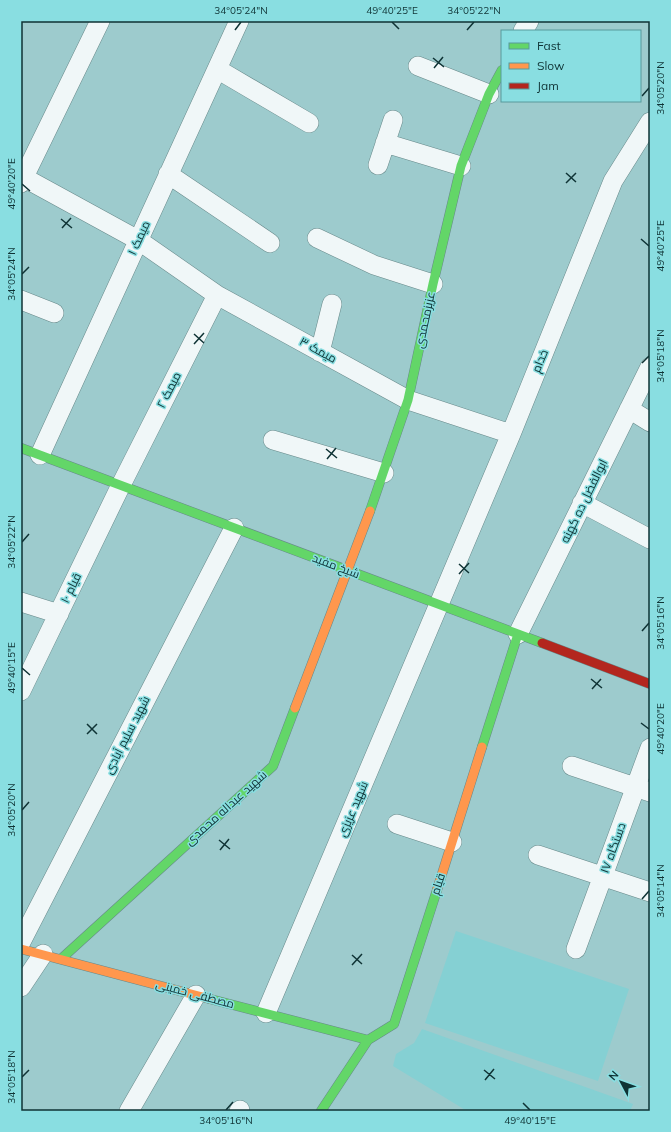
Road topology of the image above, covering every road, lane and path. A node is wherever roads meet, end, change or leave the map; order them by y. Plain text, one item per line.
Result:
1 (100, 21) edge
2 (239, 21) edge
3 (528, 21) edge
4 (524, 30) edge
5 (418, 66) dead end
6 (217, 69) junction
7 (501, 72) edge
8 (489, 94) junction
9 (393, 120) dead end
10 (650, 122) edge
11 (309, 123) dead end
12 (385, 143) junction
13 (378, 165) dead end
14 (461, 166) junction
15 (168, 174) junction
16 (22, 179) edge
17 (317, 238) dead end
18 (138, 240) junction
19 (270, 242) dead end
20 (433, 284) junction
21 (217, 295) junction
22 (21, 300) edge
23 (332, 304) dead end
24 (54, 313) dead end
25 (320, 352) junction
26 (650, 367) edge
27 (408, 400) junction
28 (629, 409) junction
29 (650, 422) edge
30 (511, 434) junction
31 (273, 440) dead end
32 (21, 448) edge
33 (40, 455) junction
34 (384, 473) junction
35 (121, 485) junction
36 (582, 503) junction
37 (234, 528) junction
38 (650, 539) edge
39 (348, 571) junction
40 (21, 602) edge
41 (439, 605) junction
42 (58, 614) junction
43 (518, 634) junction
44 (650, 684) edge
45 (21, 691) edge
46 (650, 748) edge
47 (572, 766) dead end
48 (643, 789) edge
49 (397, 824) dead end
50 (452, 842) junction
51 (538, 855) dead end
52 (602, 876) junction
53 (650, 892) edge
54 (21, 942) edge
55 (21, 948) edge
56 (576, 949) dead end
57 (52, 957) junction
58 (21, 987) edge
59 (196, 995) junction
60 (266, 1013) junction
61 (368, 1040) junction
62 (137, 1108) edge
63 (321, 1111) edge

1 - 16 street
2 - 6 street, میمک ۱
3 - 4 street
5 - 8 street
6 - 11 street
6 - 15 street, میمک ۱
7 - 8 street, عزیزمحمدی
8 - 14 street, عزیزمحمدی
9 - 12 street
10 - 30 street, خدام
12 - 13 street
12 - 14 street
14 - 20 street, عزیزمحمدی
15 - 18 street, میمک ۱
15 - 19 street
16 - 18 street, میمک ۳
17 - 20 street
18 - 21 street, میمک ۳
18 - 33 street, میمک ۱
20 - 27 street, عزیزمحمدی
21 - 25 street, میمک ۳
21 - 35 street, میمک ۲
22 - 24 street
23 - 25 street
25 - 27 street, میمک ۳
26 - 28 street, ابوالفضل ده کهنه
27 - 30 street, میمک ۳
27 - 34 street, عزیزمحمدی
28 - 29 street
28 - 36 street, ابوالفضل ده کهنه
30 - 41 street, خدام
31 - 34 street
32 - 33 street, شیخ مفید
33 - 35 street, شیخ مفید
34 - 39 street, عزیزمحمدی
35 - 37 street, شیخ مفید
35 - 42 street, قیام ۱۰
36 - 38 street
36 - 43 street, ابوالفضل ده کهنه
37 - 39 street, شیخ مفید
37 - 54 street, شهید سلیم آبادی
39 - 41 street, شیخ مفید
39 - 57 street, شهید عبداله محمدی
40 - 42 street
41 - 43 street, شیخ مفید
41 - 60 street, شهید عزیزی
42 - 45 street, قیام ۱۰
43 - 44 street, شیخ مفید
43 - 50 street, قیام
46 - 48 street, ۱۷ دستگاه
47 - 48 street
48 - 52 street, ۱۷ دستگاه
49 - 50 street
50 - 61 street, قیام
51 - 52 street
52 - 53 street
52 - 56 street, ۱۷ دستگاه
55 - 57 street, مصطفی خمینی
57 - 58 street
57 - 59 street, مصطفی خمینی
59 - 60 street, مصطفی خمینی
59 - 62 street
60 - 61 street, مصطفی خمینی
61 - 63 street, قیام

